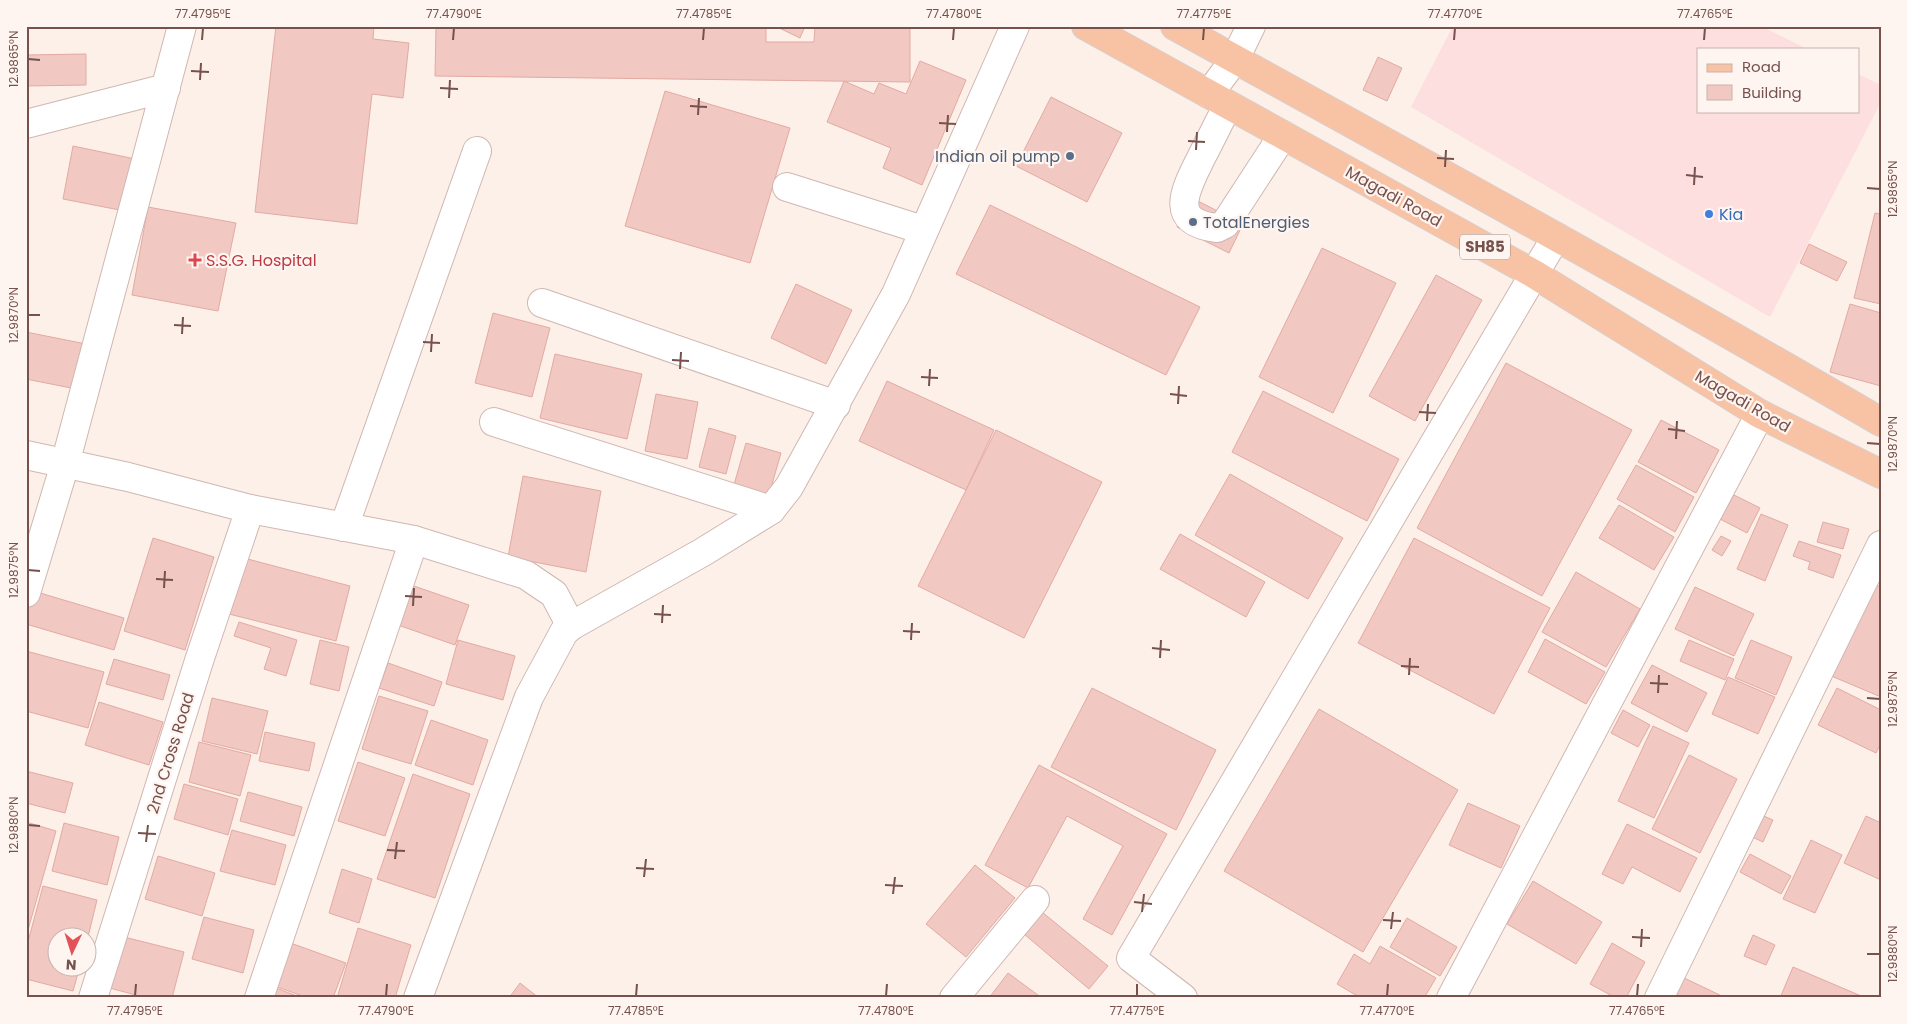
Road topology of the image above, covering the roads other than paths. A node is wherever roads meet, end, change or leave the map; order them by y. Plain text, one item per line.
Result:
1 (182, 26) edge
2 (1015, 26) edge
3 (1086, 26) edge
4 (1175, 26) edge
5 (1251, 26) edge
6 (1235, 59) junction
7 (166, 88) junction
8 (1218, 99) junction
9 (26, 124) edge
10 (1283, 135) junction
11 (477, 151) dead end
12 (787, 186) dead end
13 (923, 230) junction
14 (1556, 237) junction
15 (1534, 274) junction
16 (542, 303) dead end
17 (836, 405) junction
18 (1760, 414) junction
19 (494, 422) dead end
20 (1881, 422) edge
21 (26, 455) edge
22 (65, 464) junction
23 (1881, 474) edge
24 (250, 509) junction
25 (771, 510) junction
26 (344, 526) junction
27 (414, 540) junction
28 (1881, 545) edge
29 (26, 593) edge
30 (571, 626) junction
31 (1035, 900) dead end
32 (420, 997) edge
33 (93, 998) edge
34 (259, 998) edge
35 (954, 998) edge
36 (1183, 998) edge
37 (1452, 998) edge
38 (1659, 998) edge

1 - 7 street
2 - 13 street
3 - 8 main road, Magadi Road / SH85
4 - 6 main road, SH85
5 - 6 street
6 - 8 street
6 - 14 main road, SH85
7 - 9 street
7 - 22 street
8 - 10 main road, Magadi Road / SH85
8 - 10 street
10 - 15 main road, Magadi Road / SH85
11 - 26 street
12 - 13 street
13 - 17 street
14 - 15 street
14 - 20 main road, SH85
15 - 18 main road, Magadi Road / SH85
15 - 36 street
16 - 17 street
17 - 25 street
18 - 23 main road, Magadi Road / SH85
18 - 37 street
19 - 25 street
21 - 22 street
22 - 24 street
22 - 29 street
24 - 26 street
24 - 33 street, 2nd Cross Road
25 - 30 street
26 - 27 street
27 - 30 street
27 - 34 street
28 - 38 street
30 - 32 street
31 - 35 street

